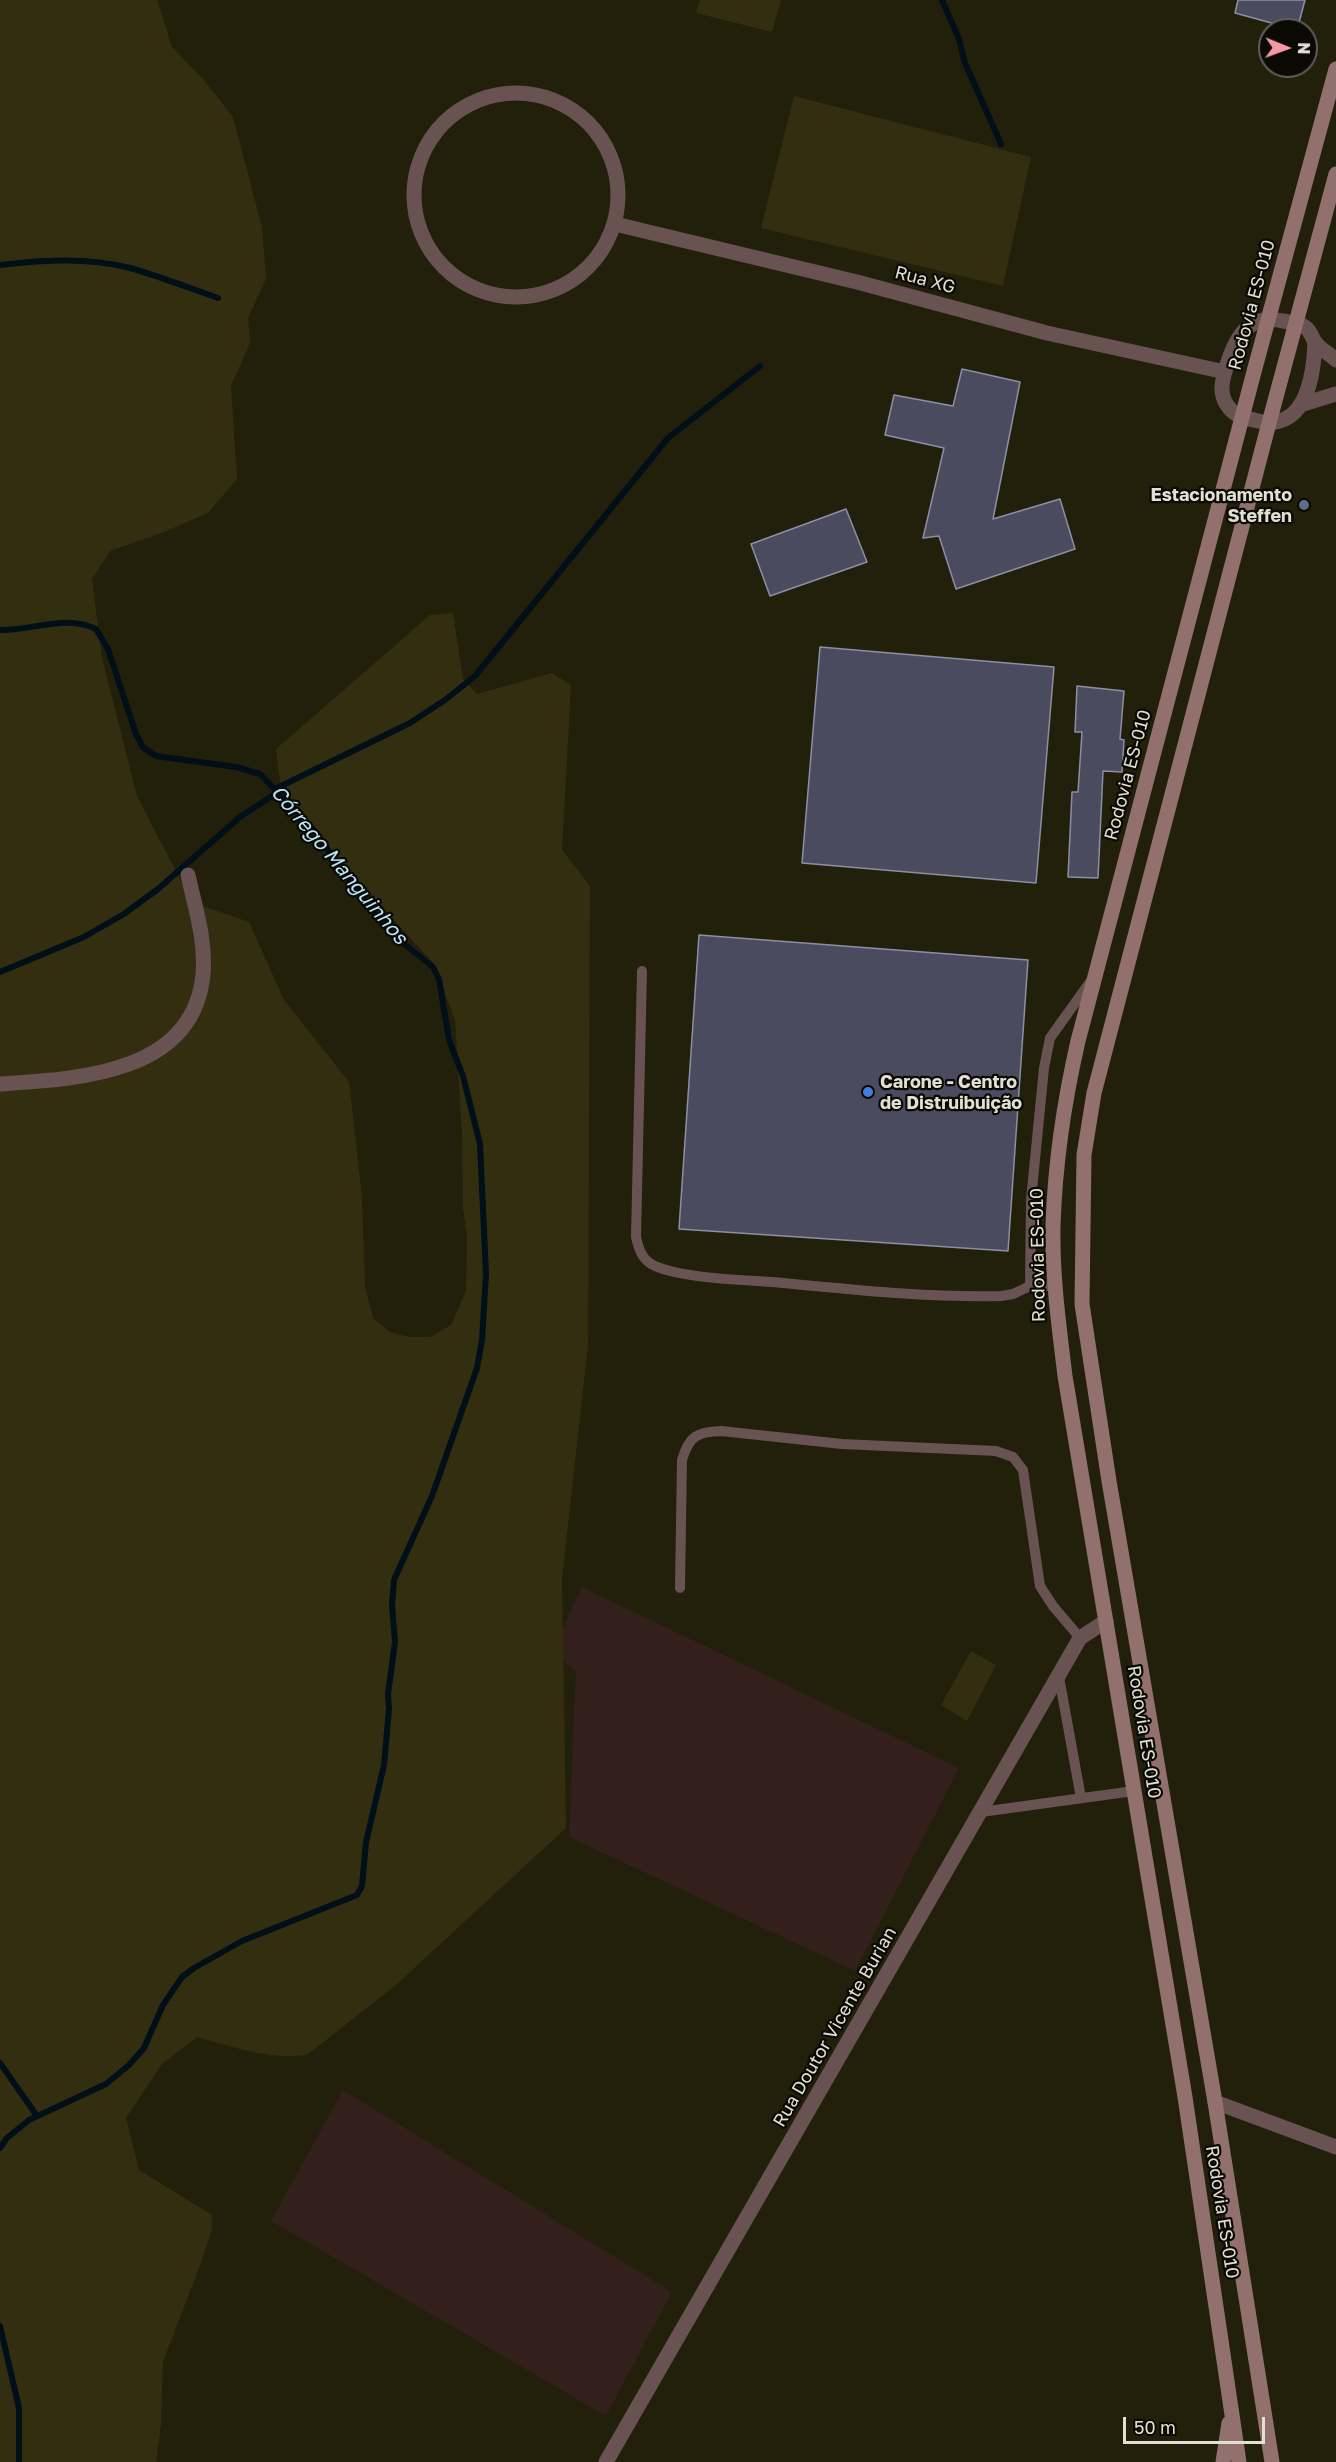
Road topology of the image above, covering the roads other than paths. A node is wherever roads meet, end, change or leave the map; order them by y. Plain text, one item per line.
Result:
1 (1336, 69) edge
2 (1336, 174) edge
3 (615, 224) junction
4 (1269, 318) junction
5 (1295, 323) junction
6 (1316, 342) junction
7 (1336, 360) edge
8 (1225, 372) junction
9 (1336, 394) edge
10 (1300, 405) junction
11 (1242, 417) junction
12 (1269, 423) junction
13 (188, 875) dead end
14 (642, 971) dead end
15 (1095, 975) junction
16 (0, 1084) edge
17 (1055, 1286) junction
18 (1030, 1287) junction
19 (680, 1588) dead end
20 (1106, 1621) junction
21 (1080, 1638) junction
22 (1059, 1677) junction
23 (1134, 1791) junction
24 (1081, 1798) junction
25 (981, 1812) junction
26 (1215, 2102) junction
27 (1336, 2147) edge
28 (1232, 2402) junction
29 (606, 2462) edge
30 (1223, 2462) edge
31 (1239, 2462) edge
32 (1272, 2462) edge

1 - 4 main road, Rodovia ES-010
2 - 5 main road, Rodovia ES-010
3 - 3 street
3 - 8 street, Rua XG
4 - 5 street
4 - 8 street
4 - 11 main road, Rodovia ES-010
5 - 6 street
5 - 12 main road, Rodovia ES-010
6 - 7 street
6 - 10 street
8 - 11 street
9 - 10 street
10 - 12 street
11 - 12 street
11 - 15 main road, Rodovia ES-010
12 - 26 main road, Rodovia ES-010
13 - 16 street
14 - 18 lane
15 - 17 main road, Rodovia ES-010
15 - 18 lane
17 - 18 lane
17 - 20 main road, Rodovia ES-010
19 - 21 lane
20 - 21 street, Rua Doutor Vicente Burian
20 - 23 main road, Rodovia ES-010
21 - 22 street, Rua Doutor Vicente Burian
22 - 24 lane
22 - 25 street, Rua Doutor Vicente Burian
23 - 24 lane
23 - 28 main road, Rodovia ES-010
24 - 25 lane
25 - 29 street, Rua Doutor Vicente Burian
26 - 27 street
26 - 32 main road, Rodovia ES-010
28 - 30 main road
28 - 31 main road, Rodovia ES-010

